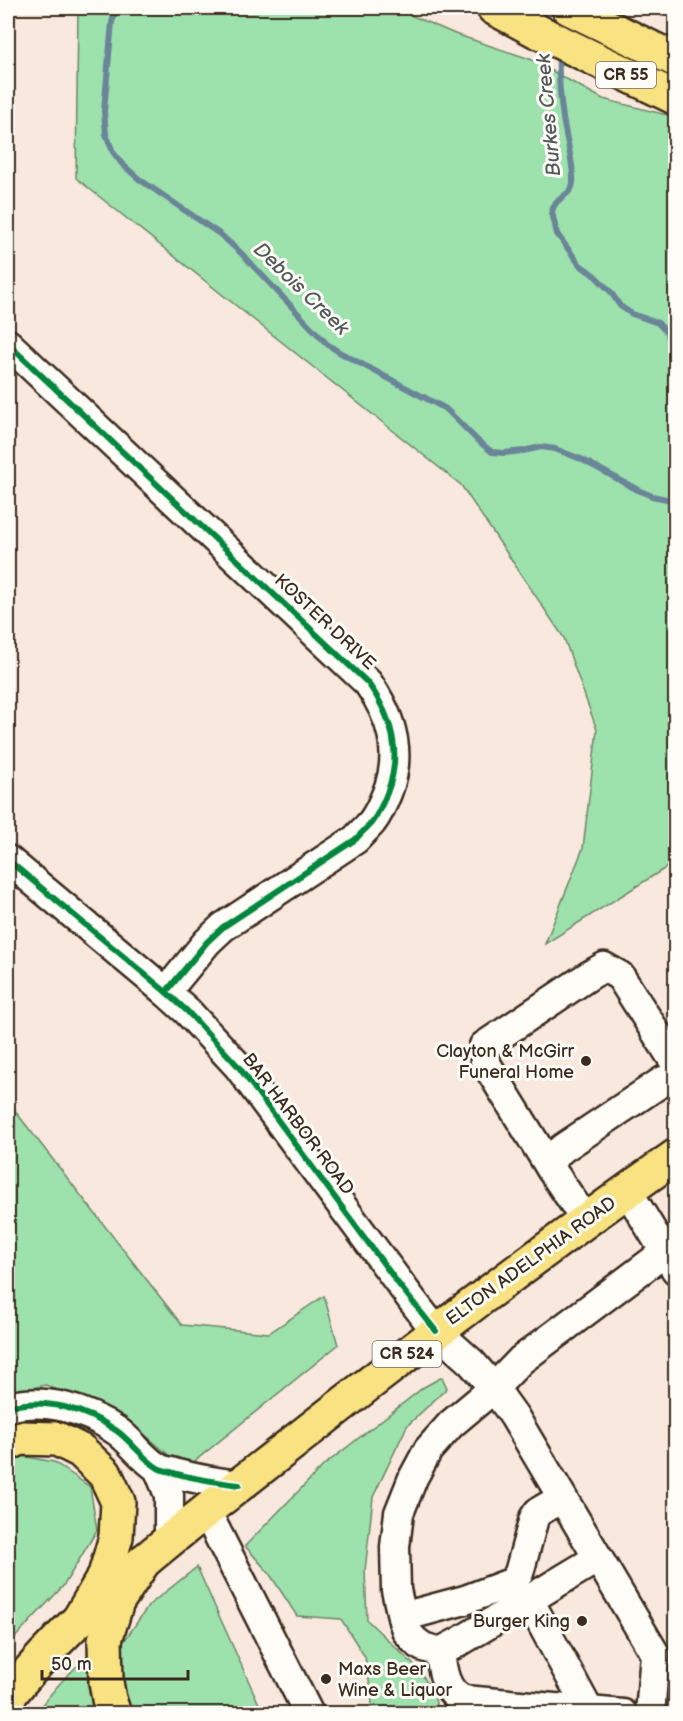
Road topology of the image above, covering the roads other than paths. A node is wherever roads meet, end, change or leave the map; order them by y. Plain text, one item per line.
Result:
1 (494, 8) edge
2 (574, 10) edge
3 (675, 60) edge
4 (675, 98) edge
5 (8, 344) edge
6 (8, 860) edge
7 (166, 992) junction
8 (675, 1064) edge
9 (675, 1077) edge
10 (675, 1156) edge
11 (551, 1169) junction
12 (627, 1190) junction
13 (586, 1221) junction
14 (672, 1256) edge
15 (436, 1331) junction
16 (494, 1388) junction
17 (8, 1407) edge
18 (8, 1444) edge
19 (158, 1468) junction
20 (238, 1485) junction
21 (562, 1498) junction
22 (206, 1511) junction
23 (157, 1552) junction
24 (598, 1557) junction
25 (529, 1600) junction
26 (402, 1617) junction
27 (78, 1621) junction
28 (440, 1652) junction
29 (655, 1654) junction
30 (675, 1679) edge
31 (8, 1697) edge
32 (589, 1711) junction
33 (114, 1713) edge
34 (309, 1713) edge
35 (623, 1713) edge
36 (650, 1713) edge

1 - 4 main road, CR 55
2 - 3 main road, CR 55
5 - 7 street, KOSTER DRIVE
6 - 7 street, BAR HARBOR ROAD
7 - 15 street, BAR HARBOR ROAD
8 - 11 street
9 - 11 street
10 - 12 main road, ELTON ADELPHIA ROAD / CR 524
11 - 13 street
12 - 13 main road, ELTON ADELPHIA ROAD / CR 524
12 - 14 street
13 - 15 main road, ELTON ADELPHIA ROAD / CR 524
14 - 16 street
15 - 16 street, BAR HARBOR ROAD
15 - 20 main road, ELTON ADELPHIA ROAD / CR 524
16 - 21 street, BAR HARBOR ROAD
16 - 26 street
17 - 19 street
18 - 27 main road
19 - 20 street
19 - 23 street
20 - 22 main road, ELTON ADELPHIA ROAD / CR 524
21 - 24 street, BAR HARBOR ROAD
21 - 26 street
22 - 23 main road, ELTON ADELPHIA ROAD / CR 524
22 - 34 street
23 - 27 main road, ELTON ADELPHIA ROAD / CR 524
23 - 33 main road
24 - 25 street
24 - 29 street, BAR HARBOR ROAD
25 - 28 street
25 - 32 street
26 - 28 street
27 - 31 main road, ELTON ADELPHIA ROAD / CR 524
28 - 32 street
29 - 30 street, BAR HARBOR ROAD
29 - 36 street
32 - 35 street

